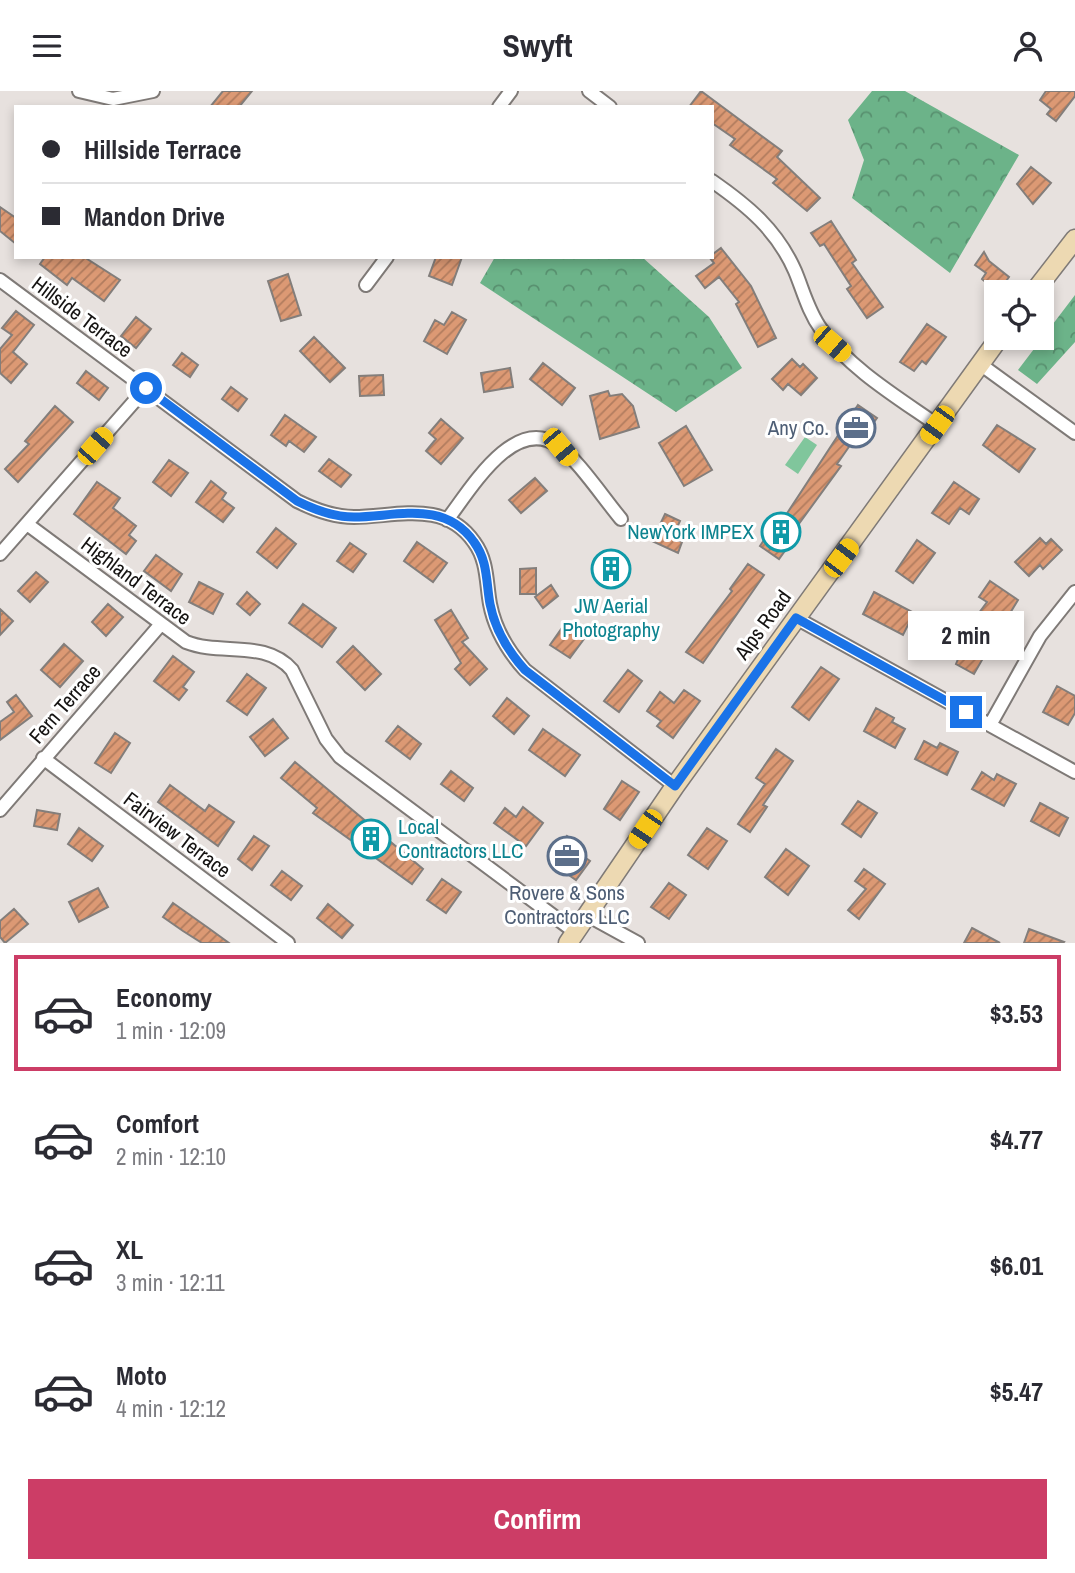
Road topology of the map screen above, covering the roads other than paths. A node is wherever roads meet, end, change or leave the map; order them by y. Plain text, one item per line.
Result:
1 (79, 91) edge
2 (153, 91) edge
3 (589, 91) edge
4 (607, 105) edge
5 (714, 182) edge
6 (1075, 239) edge
7 (386, 259) edge
8 (0, 280) edge
9 (1043, 280) edge
10 (366, 285) dead end
11 (991, 350) edge
12 (981, 364) junction
13 (146, 388) junction
14 (937, 425) junction
15 (1075, 433) edge
16 (621, 519) dead end
17 (447, 520) junction
18 (27, 524) junction
19 (0, 554) edge
20 (1075, 592) edge
21 (796, 618) junction
22 (161, 624) junction
23 (990, 725) junction
24 (43, 758) junction
25 (1075, 772) edge
26 (675, 786) junction
27 (0, 810) edge
28 (587, 915) junction
29 (571, 937) edge
30 (288, 943) edge
31 (638, 943) edge

1 - 2 street
3 - 4 street
5 - 14 street
6 - 9 main road
7 - 10 street
8 - 13 street, Hillside Terrace
11 - 12 main road, Alps Road
12 - 14 main road, Alps Road
12 - 15 street
13 - 17 street, Hillside Terrace
13 - 18 street
14 - 21 main road, Alps Road
16 - 17 street
17 - 26 street, Hillside Terrace
18 - 19 street
18 - 22 street, Highland Terrace
20 - 23 street
21 - 23 street
21 - 26 main road, Alps Road
22 - 24 street, Fern Terrace
22 - 29 street, Highland Terrace
23 - 25 street
24 - 27 street, Fern Terrace
24 - 30 street, Fairview Terrace
26 - 28 main road, Alps Road
28 - 29 main road, Alps Road
28 - 31 street

